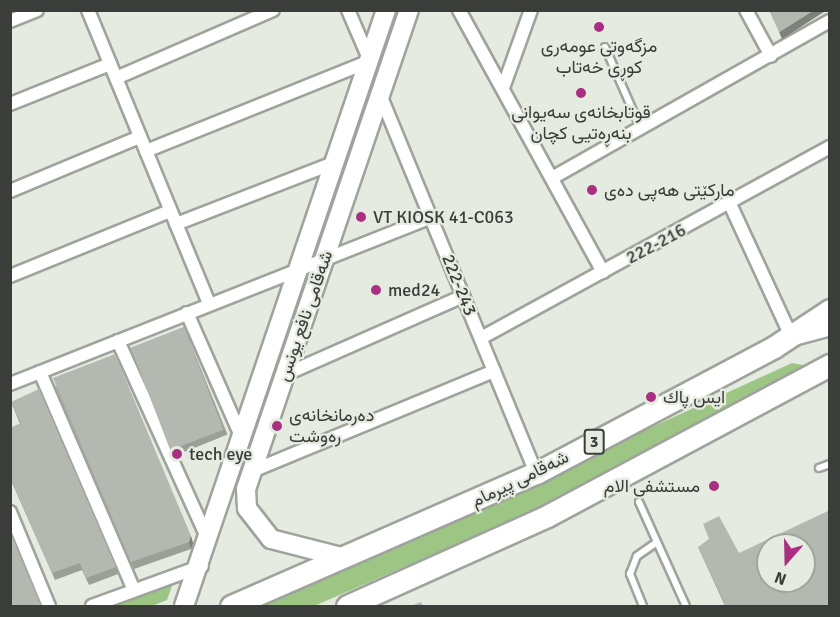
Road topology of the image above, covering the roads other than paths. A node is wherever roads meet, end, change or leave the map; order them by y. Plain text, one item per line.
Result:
1 (36, 10) edge
2 (88, 10) edge
3 (273, 10) edge
4 (348, 10) edge
5 (386, 10) edge
6 (409, 10) edge
7 (459, 10) edge
8 (531, 10) edge
9 (746, 10) edge
10 (10, 21) edge
11 (830, 21) edge
12 (604, 47) dead end
13 (771, 56) junction
14 (370, 61) junction
15 (110, 64) junction
16 (391, 68) junction
17 (116, 78) junction
18 (503, 88) junction
19 (381, 97) junction
20 (10, 105) edge
21 (641, 129) junction
22 (140, 137) junction
23 (830, 147) edge
24 (146, 151) junction
25 (336, 162) junction
26 (552, 178) junction
27 (10, 191) edge
28 (730, 204) junction
29 (170, 211) junction
30 (431, 216) junction
31 (176, 224) junction
32 (323, 263) junction
33 (603, 272) junction
34 (299, 273) junction
35 (10, 276) edge
36 (463, 296) junction
37 (208, 304) junction
38 (830, 310) edge
39 (187, 313) junction
40 (830, 326) edge
41 (791, 336) junction
42 (481, 338) junction
43 (118, 341) junction
44 (830, 364) edge
45 (494, 371) junction
46 (40, 372) junction
47 (284, 375) junction
48 (10, 384) edge
49 (243, 440) junction
50 (830, 464) edge
51 (819, 468) dead end
52 (250, 472) junction
53 (536, 473) junction
54 (639, 502) dead end
55 (10, 512) edge
56 (210, 542) junction
57 (657, 542) junction
58 (350, 558) junction
59 (202, 566) junction
60 (134, 590) junction
61 (49, 606) edge
62 (92, 606) edge
63 (184, 606) edge
64 (231, 606) edge
65 (346, 606) edge
66 (643, 606) edge
67 (686, 606) edge

1 - 10 street
2 - 15 street
3 - 17 street
4 - 14 street
5 - 14 main road, شەقامی نافع یونس
6 - 16 main road, شەقامی نافع یونس
7 - 18 street
8 - 18 street
9 - 13 street
11 - 13 street
12 - 21 lane
13 - 21 street
14 - 16 main road
14 - 24 street
14 - 25 main road, شەقامی نافع یونس
15 - 17 street
15 - 20 street
16 - 19 main road, شەقامی نافع یونس
17 - 22 street
18 - 26 street
19 - 30 street, 222-243
19 - 32 main road, شەقامی نافع یونس
21 - 26 street
22 - 24 street
22 - 27 street
23 - 28 street, 222-216
24 - 29 street
25 - 31 street
25 - 34 main road, شەقامی نافع یونس
26 - 33 street
28 - 33 street, 222-216
28 - 41 street
29 - 31 street
29 - 35 street
30 - 32 street
30 - 36 street, 222-243
31 - 37 street
32 - 34 street
32 - 47 main road, شەقامی نافع یونس
33 - 42 street, 222-216
34 - 37 street
34 - 49 main road, شەقامی نافع یونس
36 - 42 street, 222-243
36 - 47 street
37 - 39 street
38 - 41 highway, شەقامی پیرمام / 3
39 - 43 street
39 - 49 street
40 - 41 main road
41 - 53 highway, شەقامی پیرمام / 3
42 - 45 street, 222-243
43 - 46 street
43 - 56 street
44 - 65 highway, 3
45 - 52 street
45 - 53 street, 222-243
46 - 48 street
46 - 60 street
47 - 52 main road, شەقامی نافع یونس
49 - 56 main road, شەقامی نافع یونس
50 - 51 lane
52 - 58 main road, شەقامی نافع یونس
53 - 58 highway, شەقامی پیرمام / 3
54 - 57 lane
55 - 61 street
56 - 59 main road, شەقامی نافع یونس
57 - 66 lane
57 - 67 lane
58 - 64 highway, شەقامی پیرمام / 3
59 - 60 street
59 - 63 main road, شەقامی نافع یونس
60 - 62 street

